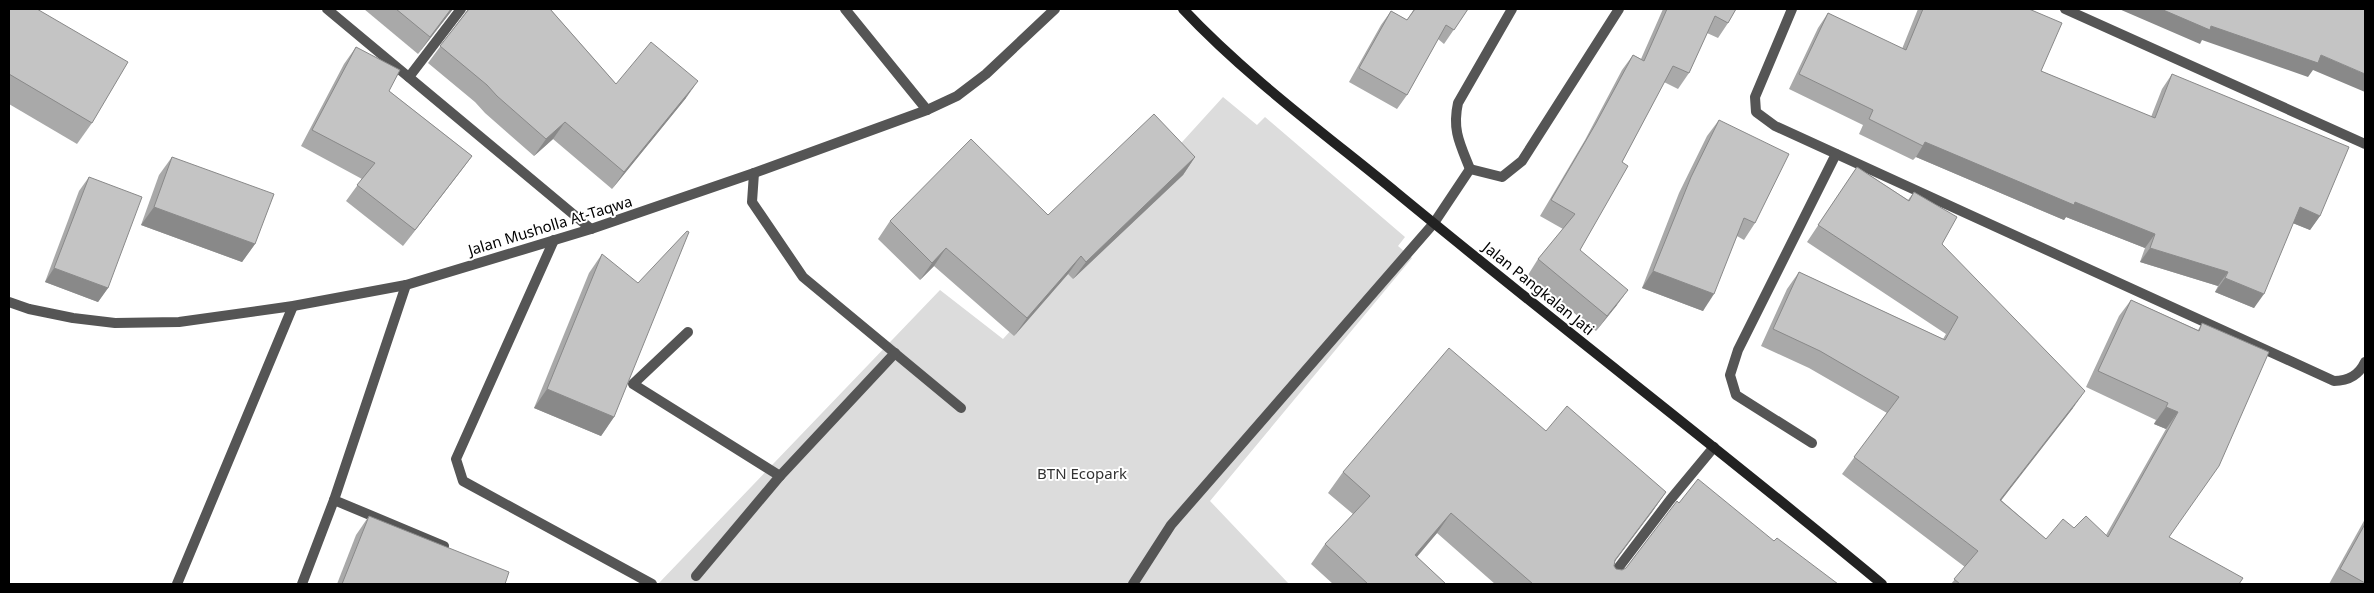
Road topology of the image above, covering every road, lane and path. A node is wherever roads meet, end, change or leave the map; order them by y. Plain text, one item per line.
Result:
1 (327, 9) edge
2 (462, 9) edge
3 (844, 9) edge
4 (1055, 9) edge
5 (1183, 9) edge
6 (1512, 9) edge
7 (1792, 9) edge
8 (2065, 9) edge
9 (1616, 10) edge
10 (409, 77) junction
11 (927, 110) junction
12 (2365, 144) edge
13 (1836, 154) junction
14 (1470, 169) junction
15 (754, 173) junction
16 (1434, 223) junction
17 (591, 229) junction
18 (554, 240) junction
19 (406, 285) junction
20 (9, 302) edge
21 (293, 306) junction
22 (688, 332) dead end
23 (895, 353) junction
24 (2365, 362) edge
25 (961, 408) dead end
26 (1812, 443) dead end
27 (1714, 447) junction
28 (780, 476) junction
29 (334, 500) junction
30 (445, 547) edge
31 (696, 576) dead end
32 (177, 584) edge
33 (302, 584) edge
34 (652, 584) edge
35 (1133, 584) edge
36 (1606, 584) edge
37 (1882, 584) edge

1 - 10 street
2 - 10 street
3 - 11 street
4 - 11 street, Jalan Musholla At-Taqwa
5 - 16 main road, Jalan Pangkalan Jati
6 - 14 street
7 - 13 street
8 - 12 street
9 - 14 street
10 - 17 street
11 - 15 street, Jalan Musholla At-Taqwa
13 - 24 street
13 - 26 street
14 - 16 street
15 - 17 street, Jalan Musholla At-Taqwa
15 - 23 street
16 - 27 main road, Jalan Pangkalan Jati
16 - 35 street
17 - 18 street, Jalan Musholla At-Taqwa
18 - 19 street, Jalan Musholla At-Taqwa
18 - 34 street
19 - 21 street, Jalan Musholla At-Taqwa
19 - 29 street
20 - 21 street, Jalan Musholla At-Taqwa
21 - 32 street
22 - 28 street
23 - 25 street
23 - 28 street
27 - 36 street
27 - 37 main road, Jalan Pangkalan Jati
28 - 31 street
29 - 30 street
29 - 33 street

